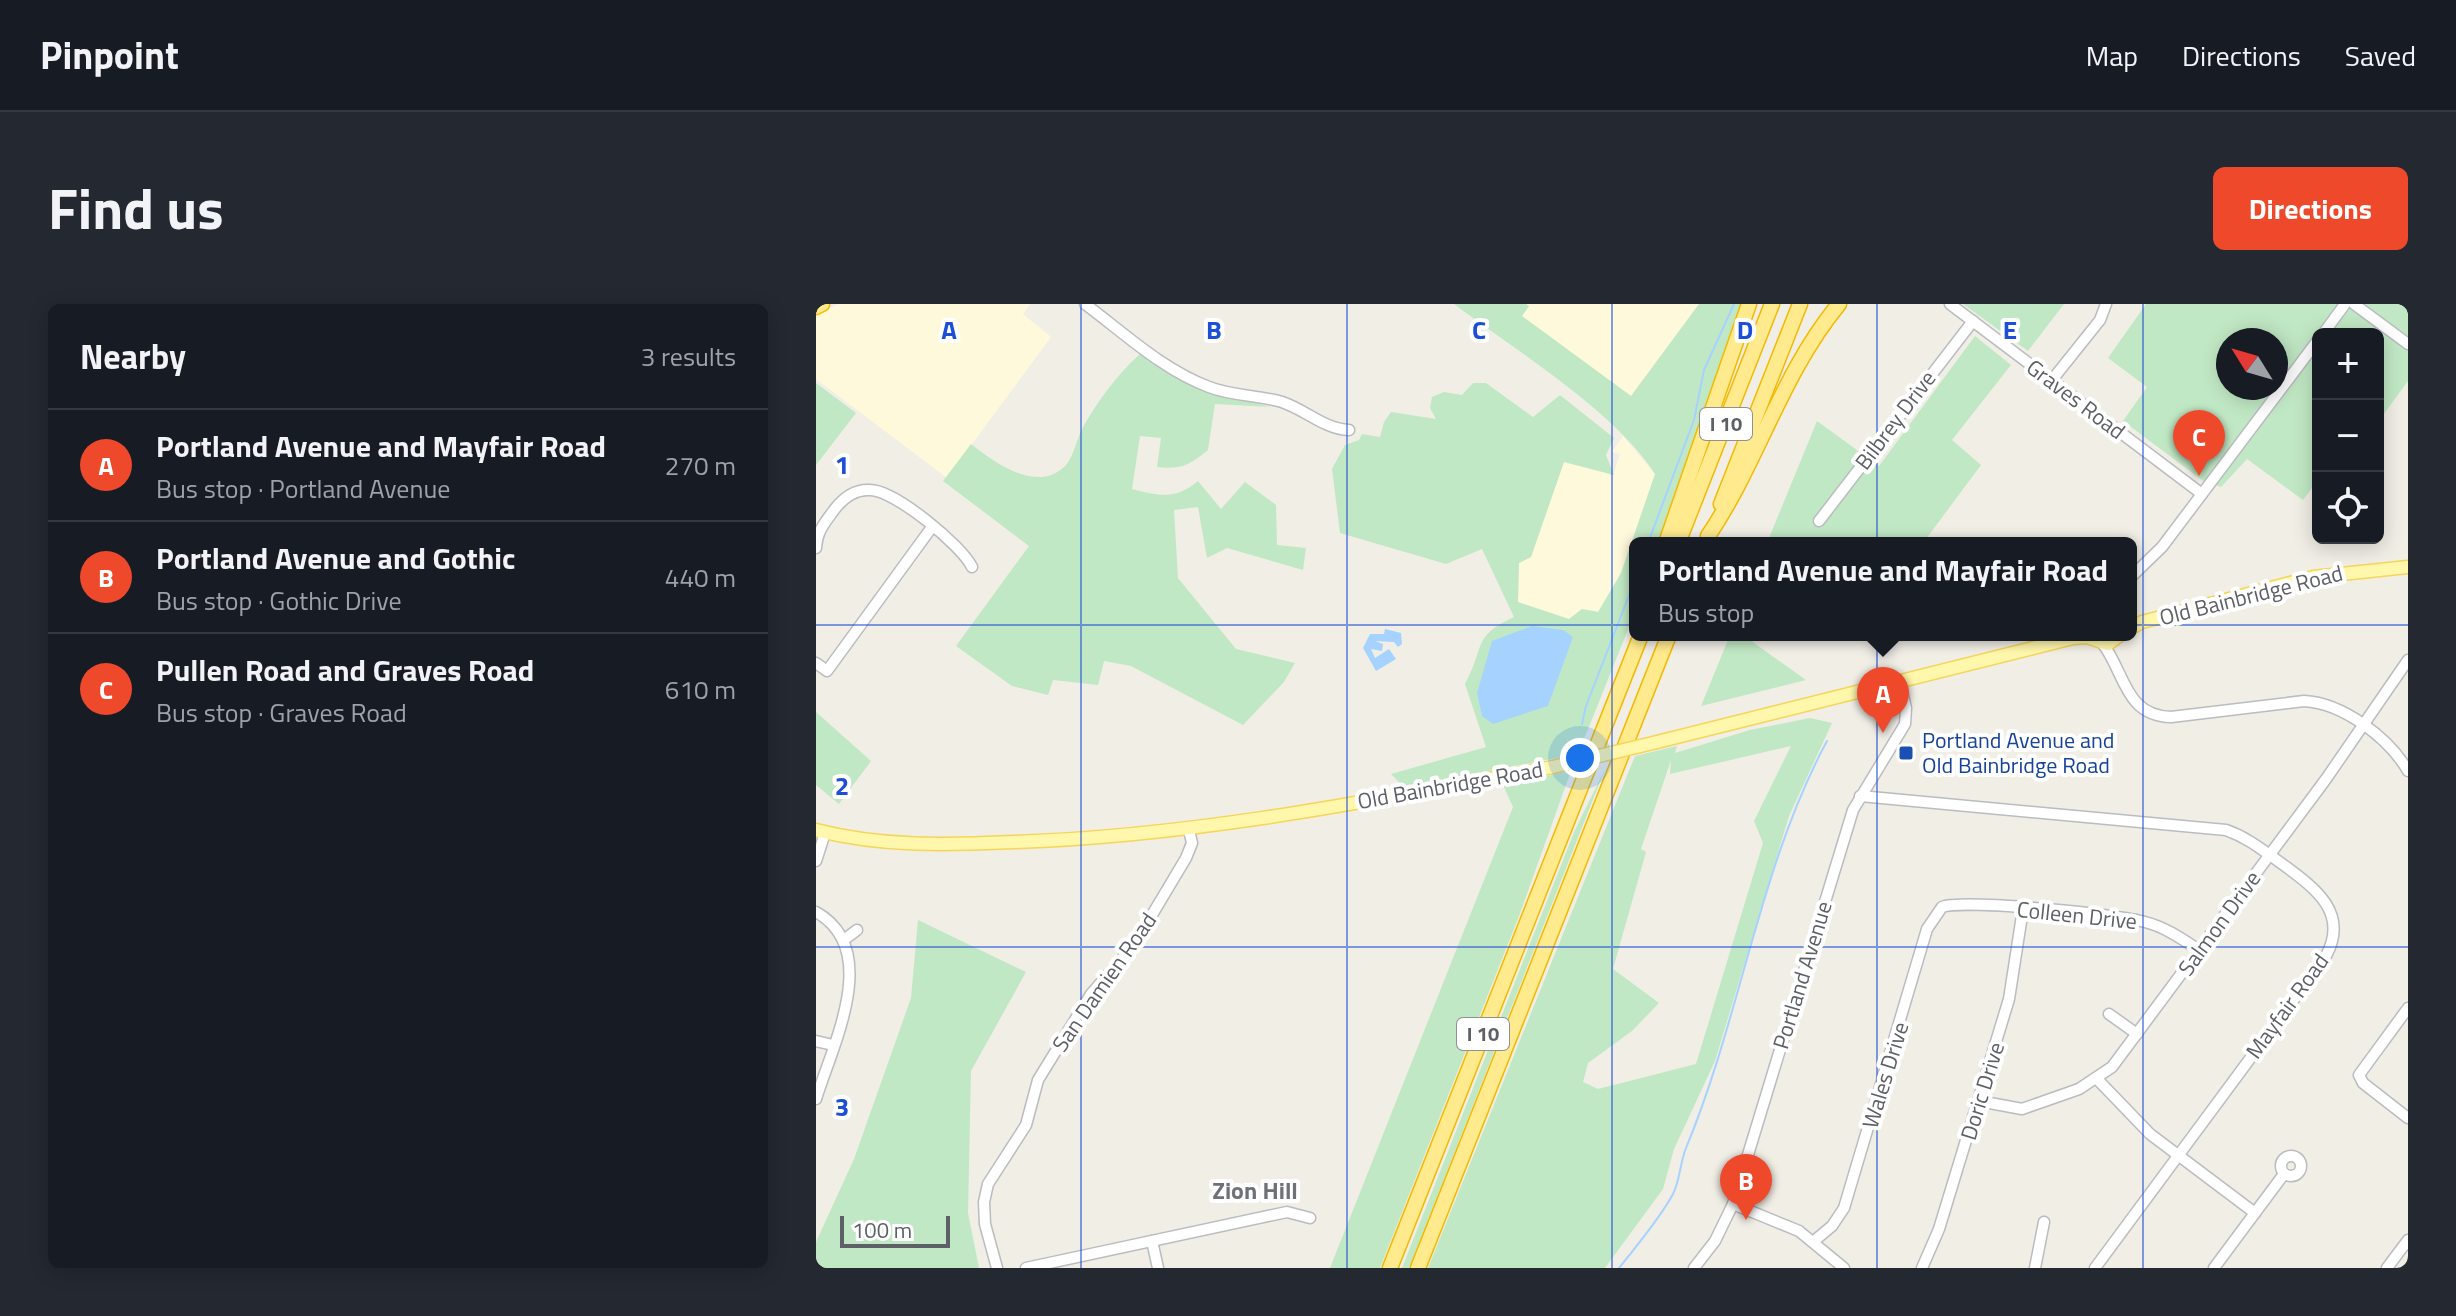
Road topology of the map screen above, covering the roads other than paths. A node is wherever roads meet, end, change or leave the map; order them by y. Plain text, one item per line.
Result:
1 (822, 304) edge
2 (1085, 304) edge
3 (1749, 304) edge
4 (1772, 304) edge
5 (1800, 304) edge
6 (1839, 304) edge
7 (1950, 304) edge
8 (2106, 304) edge
9 (2345, 304) edge
10 (2354, 304) edge
11 (816, 307) edge
12 (1973, 321) junction
13 (2327, 328) edge
14 (2408, 344) edge
15 (2312, 348) edge
16 (2052, 380) junction
17 (1349, 430) dead end
18 (2202, 494) junction
19 (1819, 521) dead end
20 (932, 527) junction
21 (1668, 537) edge
22 (1680, 537) edge
23 (1708, 537) edge
24 (1709, 537) edge
25 (816, 548) edge
26 (972, 567) dead end
27 (2408, 567) edge
28 (2137, 571) edge
29 (2137, 623) edge
30 (1630, 641) edge
31 (1638, 641) edge
32 (1667, 641) edge
33 (2061, 641) edge
34 (2098, 641) edge
35 (2118, 641) edge
36 (2408, 660) edge
37 (2115, 661) junction
38 (816, 663) edge
39 (1900, 683) junction
40 (1615, 696) junction
41 (2362, 726) junction
42 (2408, 771) edge
43 (1860, 796) junction
44 (1189, 830) junction
45 (821, 831) edge
46 (2270, 855) junction
47 (816, 861) edge
48 (1948, 905) joint
49 (2023, 909) junction
50 (816, 912) edge
51 (857, 930) dead end
52 (845, 939) junction
53 (2199, 950) junction
54 (2408, 1008) edge
55 (2109, 1014) dead end
56 (2137, 1034) junction
57 (816, 1041) edge
58 (833, 1045) junction
59 (2098, 1080) junction
60 (816, 1099) edge
61 (1979, 1101) junction
62 (2408, 1118) edge
63 (2178, 1155) junction
64 (2284, 1174) dead end
65 (1733, 1204) junction
66 (2255, 1213) junction
67 (1310, 1218) dead end
68 (2044, 1222) dead end
69 (2408, 1240) edge
70 (1152, 1241) junction
71 (1814, 1241) junction
72 (2390, 1267) edge
73 (997, 1268) edge
74 (1026, 1268) edge
75 (1158, 1268) edge
76 (1390, 1268) edge
77 (1418, 1268) edge
78 (1694, 1268) edge
79 (1844, 1268) edge
80 (1922, 1268) edge
81 (2035, 1268) edge
82 (2095, 1268) edge
83 (2214, 1268) edge

1 - 11 highway
2 - 17 street
3 - 21 highway
4 - 22 highway, I 10
5 - 23 highway, I 10
6 - 24 highway
7 - 12 street, Graves Road
8 - 16 street
9 - 13 street
10 - 14 street
12 - 16 street, Graves Road
12 - 19 street, Bilbrey Drive
15 - 18 street
16 - 18 street, Graves Road
18 - 28 street
20 - 25 street
20 - 26 street
20 - 38 street
27 - 29 main road, Old Bainbridge Road
30 - 40 highway
31 - 40 highway, I 10
32 - 77 highway, I 10
33 - 39 main road, Old Bainbridge Road
34 - 37 street
35 - 37 street
36 - 41 street, Salmon Drive
37 - 41 street
39 - 43 street, Portland Avenue
39 - 44 main road, Old Bainbridge Road, bridge
40 - 76 highway, I 10
41 - 42 street
41 - 46 street, Salmon Drive
43 - 46 street, Mayfair Road
43 - 65 street, Portland Avenue
44 - 45 main road, Old Bainbridge Road
44 - 73 street, San Damien Road
45 - 47 street
46 - 53 street, Salmon Drive
46 - 63 street, Mayfair Road
48 - 49 street, Colleen Drive
48 - 71 street, Wales Drive
49 - 53 street, Colleen Drive
49 - 61 street, Doric Drive
50 - 52 street
51 - 52 street
52 - 58 street
53 - 56 street, Salmon Drive
54 - 62 street
55 - 56 street
56 - 59 street, Salmon Drive
57 - 58 street
58 - 60 street
59 - 61 street, Salmon Drive
59 - 63 street
61 - 80 street, Doric Drive
63 - 66 street
63 - 82 street, Mayfair Road
64 - 66 street
65 - 71 street
65 - 78 street, Portland Avenue
66 - 83 street
67 - 70 street
68 - 81 street
69 - 72 street
70 - 74 street
70 - 75 street
71 - 79 street

